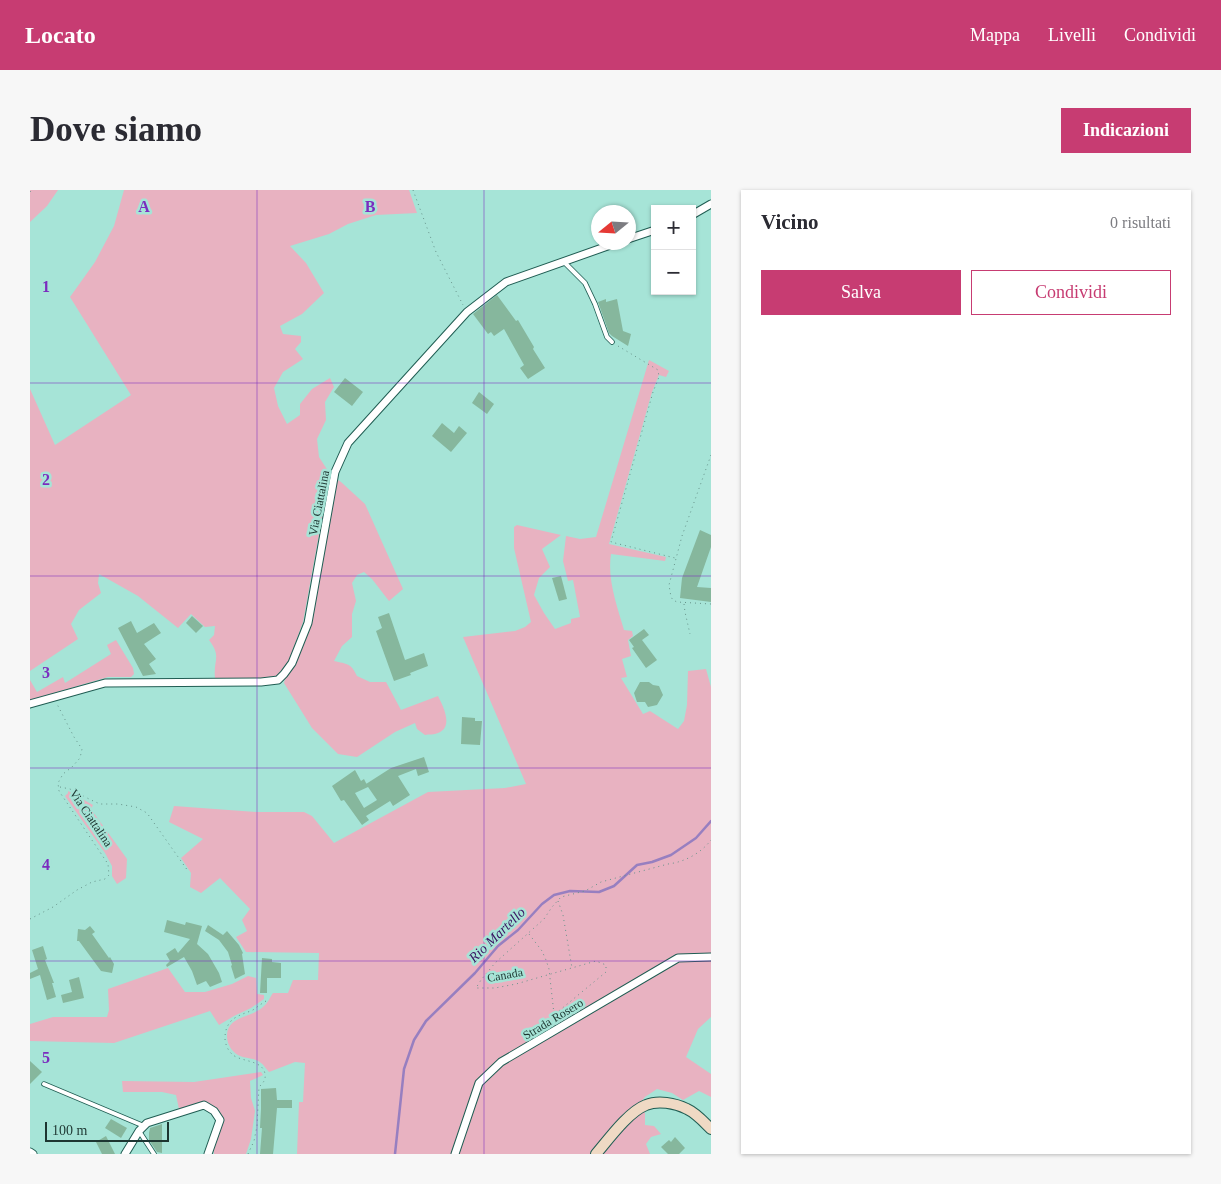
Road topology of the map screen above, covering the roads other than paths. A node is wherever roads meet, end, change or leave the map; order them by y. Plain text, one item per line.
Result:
1 (711, 204) edge
2 (696, 213) edge
3 (651, 231) edge
4 (636, 236) edge
5 (597, 250) edge
6 (564, 262) junction
7 (612, 342) road end
8 (30, 704) edge
9 (711, 957) edge
10 (44, 1084) dead end
11 (141, 1128) junction
12 (711, 1129) edge
13 (128, 1152) edge
14 (154, 1154) edge
15 (208, 1154) edge
16 (455, 1154) edge
17 (596, 1154) edge

1 - 2 street
3 - 4 street
5 - 6 street, Via Ciattalina
6 - 7 lane
6 - 8 street, Via Ciattalina
9 - 16 street, Strada Rosero
10 - 11 lane
11 - 13 street
11 - 14 lane
11 - 15 street
12 - 17 main road

